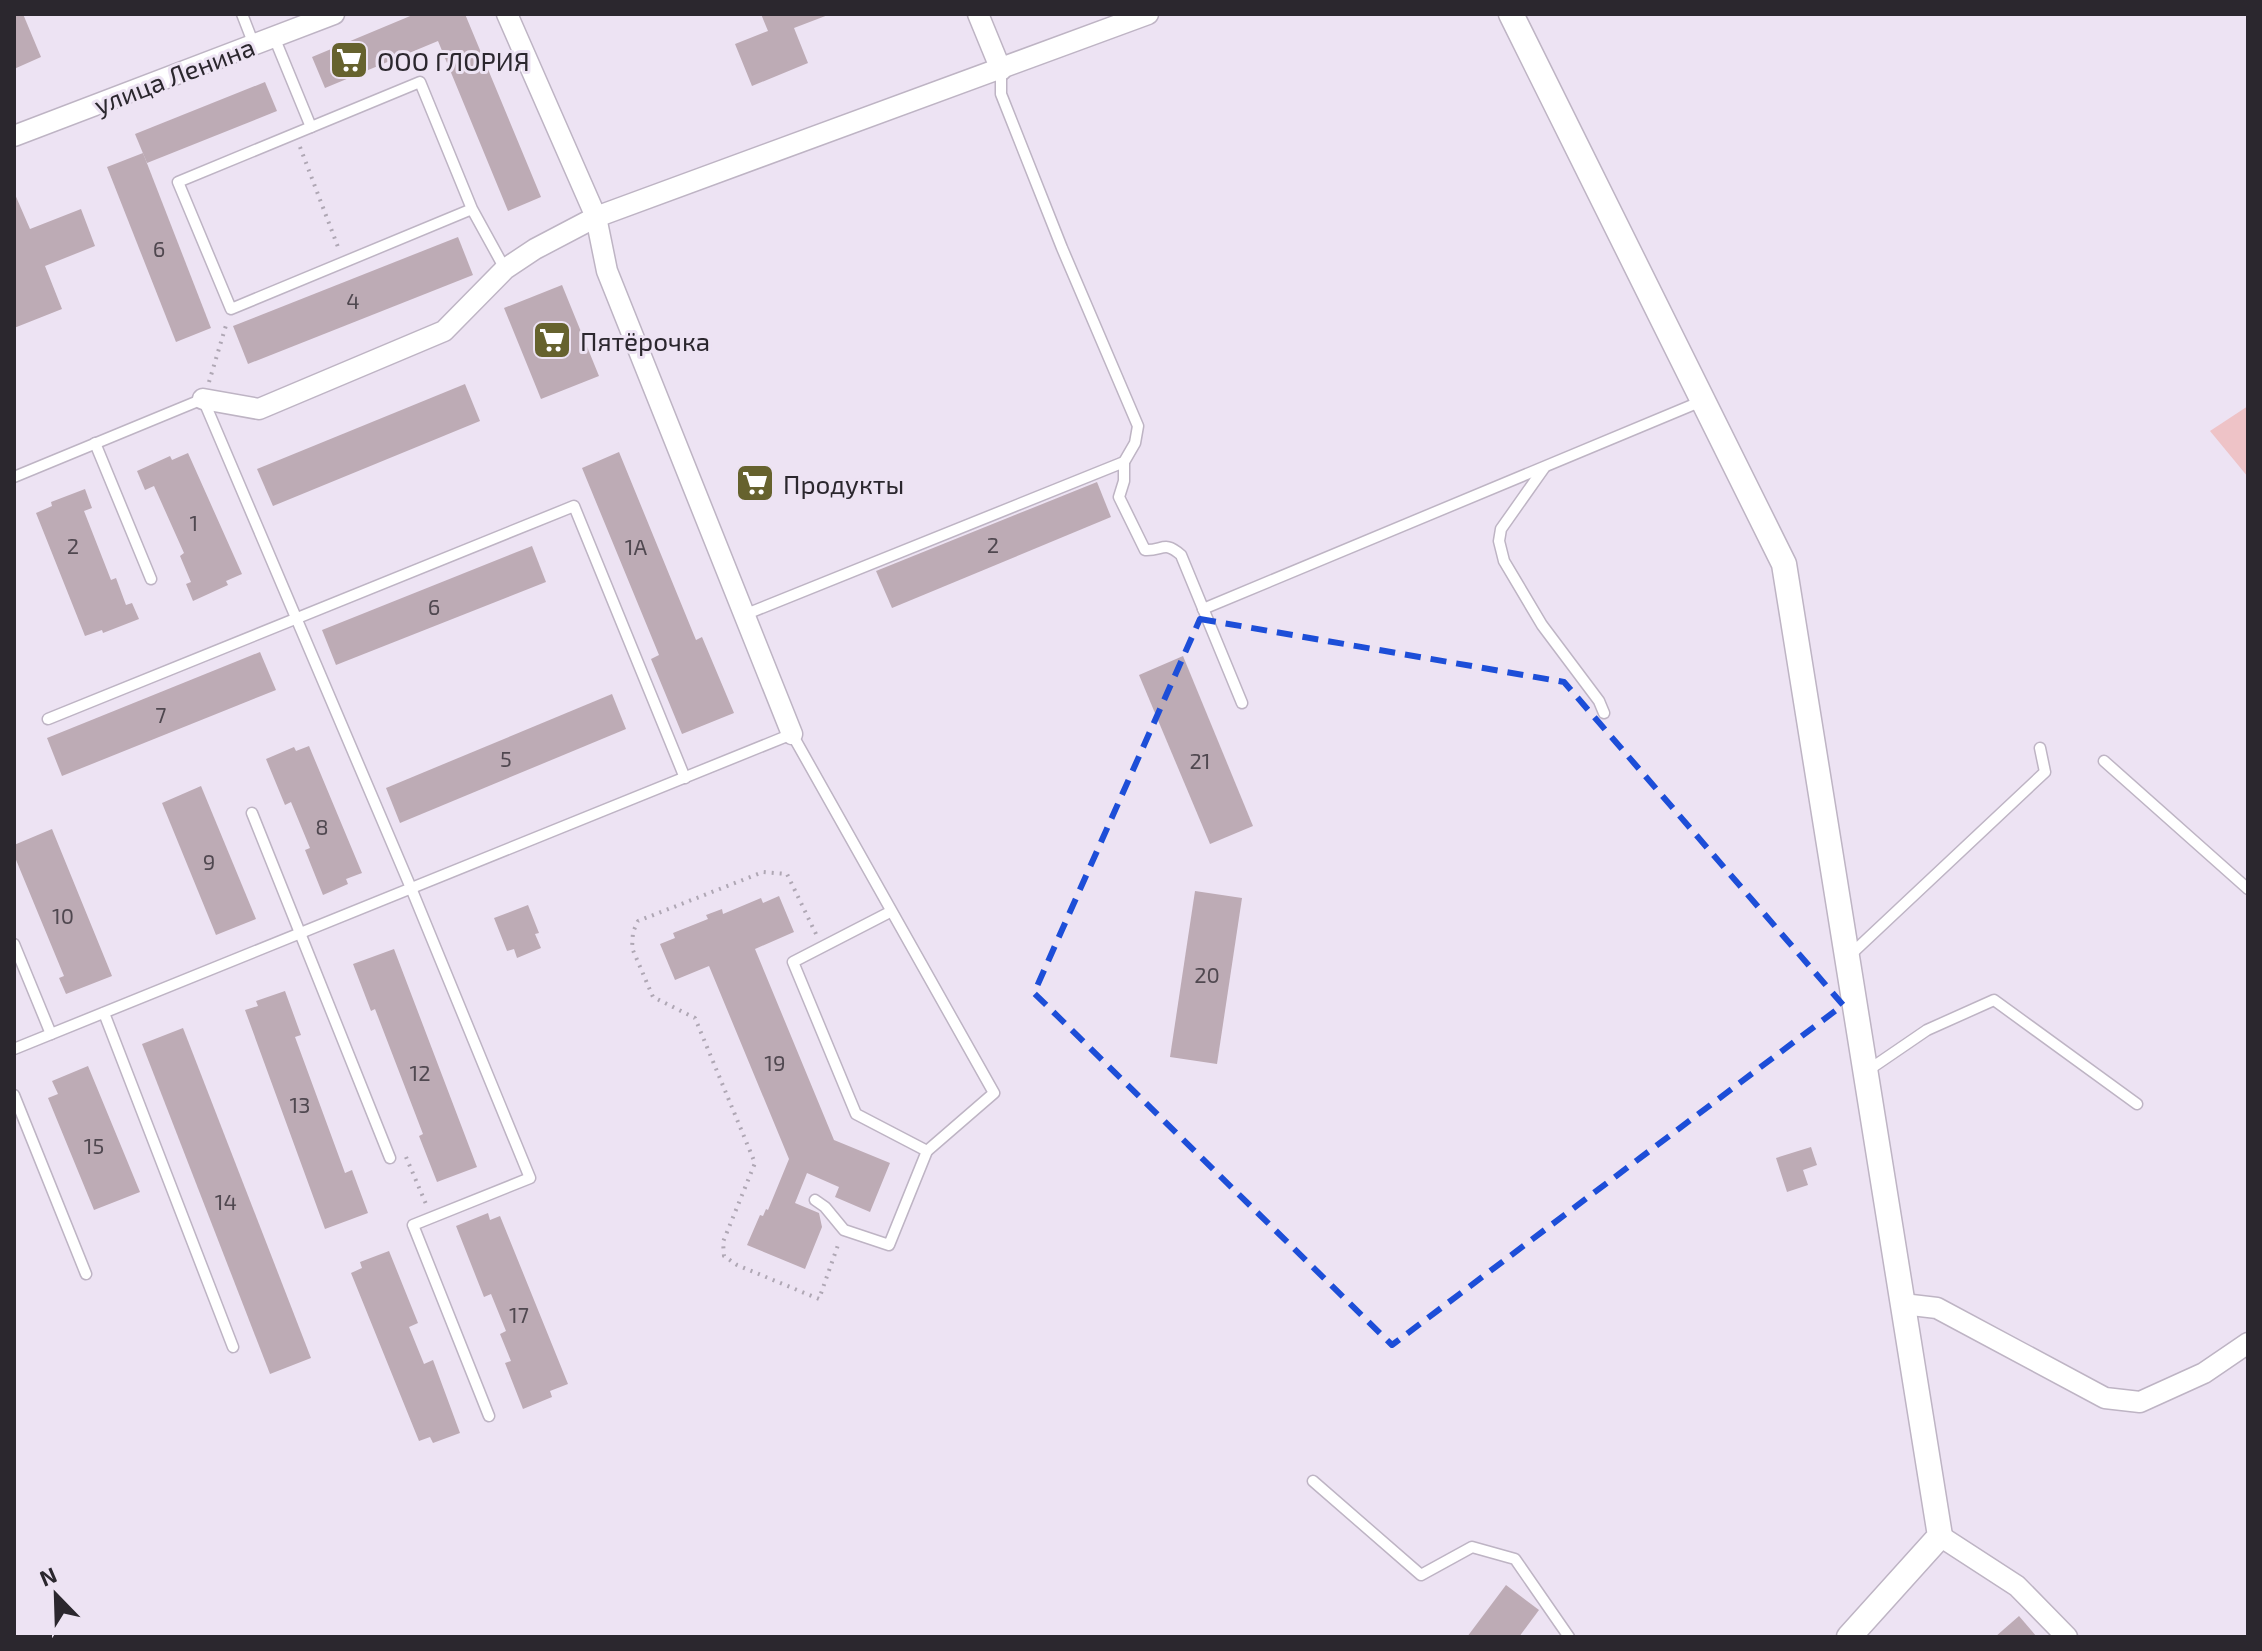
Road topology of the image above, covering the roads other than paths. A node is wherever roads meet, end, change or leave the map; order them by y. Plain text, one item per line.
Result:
1 (242, 14) edge
2 (334, 14) edge
3 (507, 14) edge
4 (978, 14) edge
5 (1148, 14) edge
6 (1511, 14) edge
7 (274, 37) junction
8 (254, 45) junction
9 (1001, 70) junction
10 (311, 127) junction
11 (14, 136) edge
12 (472, 209) junction
13 (596, 217) junction
14 (505, 269) junction
15 (203, 399) junction
16 (1702, 401) junction
17 (95, 443) junction
18 (1124, 462) junction
19 (1545, 467) junction
20 (14, 477) edge
21 (151, 579) dead end
22 (1203, 609) junction
23 (744, 615) junction
24 (296, 618) junction
25 (1242, 703) dead end
26 (1604, 713) dead end
27 (48, 719) dead end
28 (792, 734) junction
29 (2040, 748) dead end
30 (2104, 761) dead end
31 (685, 778) junction
32 (252, 813) dead end
33 (411, 888) junction
34 (2248, 889) edge
35 (890, 912) junction
36 (300, 933) junction
37 (14, 944) edge
38 (1847, 959) junction
39 (104, 1013) junction
40 (51, 1034) junction
41 (14, 1049) edge
42 (1865, 1073) junction
43 (14, 1095) edge
44 (2137, 1104) dead end
45 (927, 1151) junction
46 (390, 1158) road end
47 (815, 1200) dead end
48 (86, 1274) dead end
49 (1903, 1304) junction
50 (2248, 1343) edge
51 (233, 1347) dead end
52 (489, 1416) dead end
53 (1313, 1481) dead end
54 (1940, 1536) junction
55 (1569, 1637) edge
56 (1849, 1637) edge
57 (2067, 1637) edge

1 - 8 lane
2 - 7 street, улица Ленина
3 - 13 street
4 - 9 street
5 - 9 street
6 - 16 street
7 - 8 street, улица Ленина
7 - 10 lane
8 - 11 street, улица Ленина
9 - 13 street
9 - 18 lane
10 - 12 lane
10 - 12 lane
12 - 14 lane
13 - 14 street
13 - 23 street
14 - 15 street
15 - 17 lane
15 - 24 lane
16 - 19 lane
16 - 38 street
17 - 20 lane
17 - 21 lane
18 - 22 lane
18 - 23 lane
19 - 22 lane
19 - 26 lane
22 - 25 lane
23 - 28 street
24 - 27 lane
24 - 31 lane
24 - 33 lane
28 - 31 lane
28 - 35 lane
29 - 38 lane
30 - 34 lane
31 - 33 lane
32 - 36 lane
33 - 36 lane
33 - 52 lane
35 - 45 lane
35 - 45 lane
36 - 39 lane
36 - 46 lane
37 - 40 lane
38 - 42 street
39 - 40 lane
39 - 51 lane
40 - 41 lane
42 - 44 lane
42 - 49 street
43 - 48 lane
45 - 47 lane
49 - 50 street
49 - 54 street
53 - 55 lane
54 - 56 street
54 - 57 street

